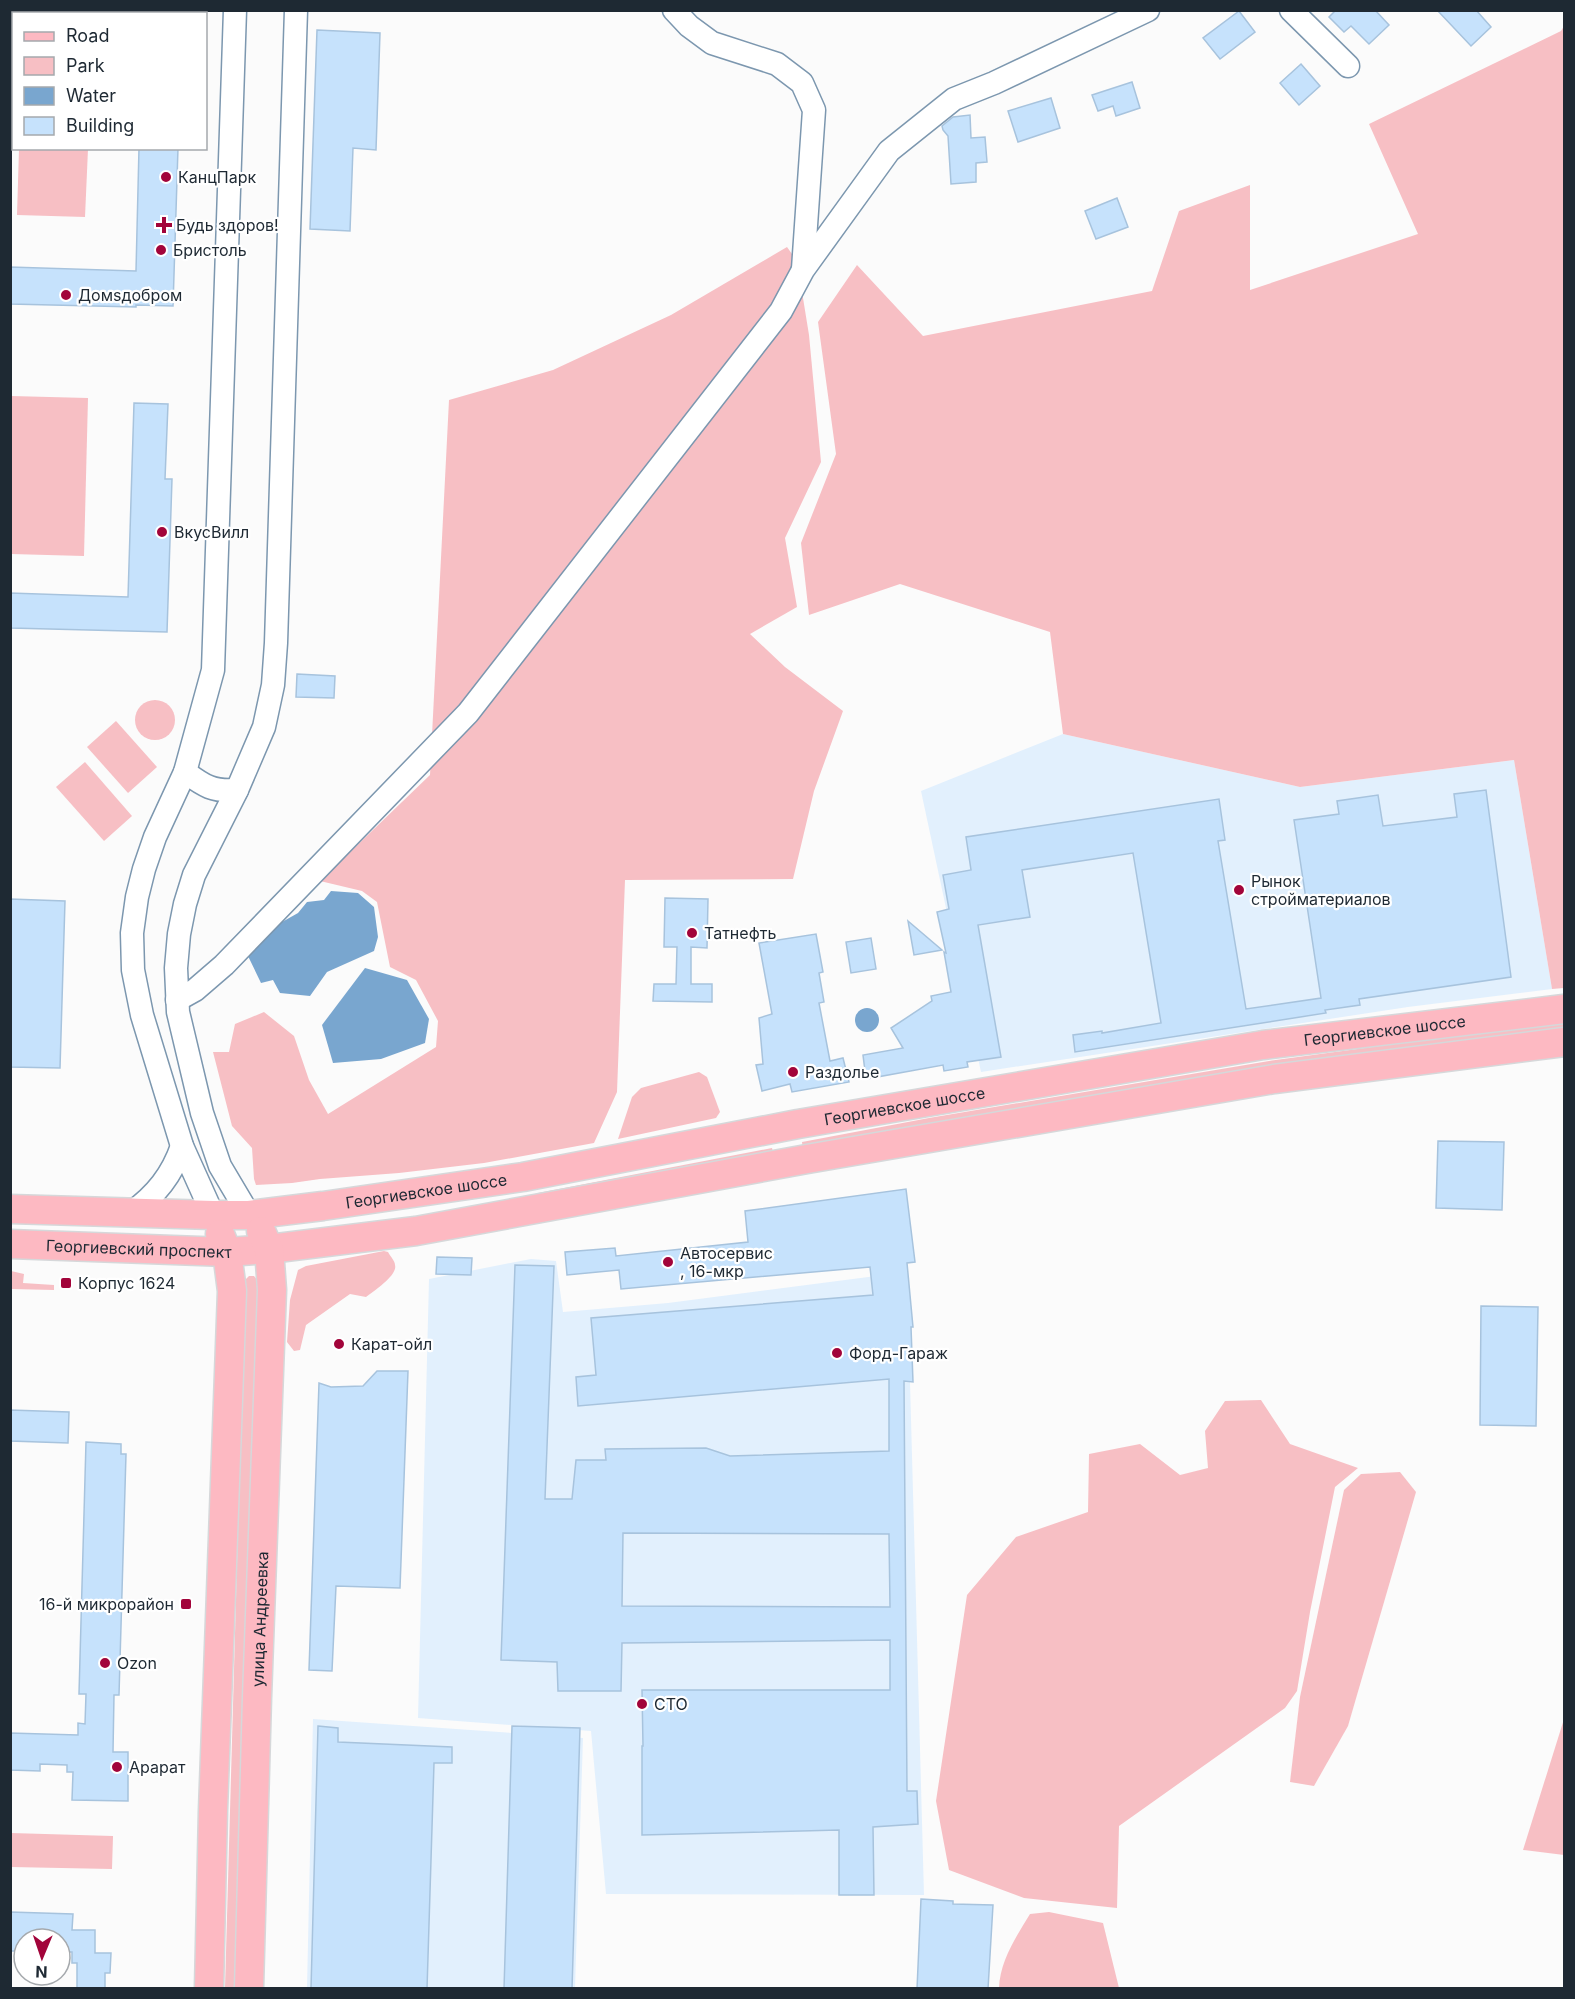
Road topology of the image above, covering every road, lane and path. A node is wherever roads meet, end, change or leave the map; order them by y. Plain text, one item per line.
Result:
1 (236, 10) edge
2 (296, 10) edge
3 (674, 10) edge
4 (1148, 10) edge
5 (1291, 10) edge
6 (1348, 66) dead end
7 (803, 270) junction
8 (185, 772) junction
9 (237, 790) junction
10 (177, 1000) junction
11 (1564, 1009) edge
12 (1564, 1042) edge
13 (798, 1124) junction
14 (182, 1146) junction
15 (807, 1159) junction
16 (10, 1209) edge
17 (130, 1213) junction
18 (213, 1215) junction
19 (249, 1215) junction
20 (10, 1244) edge
21 (268, 1249) junction
22 (227, 1252) junction
23 (209, 1989) edge
24 (249, 1989) edge

1 - 8 street
2 - 9 street
3 - 7 street
4 - 7 street
5 - 6 street
7 - 10 street
8 - 9 street
8 - 14 street
9 - 10 street
10 - 19 street
11 - 13 main road, Георгиевское шоссе
12 - 15 main road, Георгиевское шоссе
13 - 15 street
13 - 19 main road, Георгиевское шоссе
14 - 17 street
14 - 18 street
15 - 21 main road, Георгиевское шоссе
16 - 17 main road
17 - 18 main road
18 - 19 main road
18 - 22 main road
19 - 21 main road
20 - 22 main road, Георгиевский проспект
21 - 22 main road, Георгиевский проспект
21 - 24 main road, улица Андреевка
22 - 23 main road

